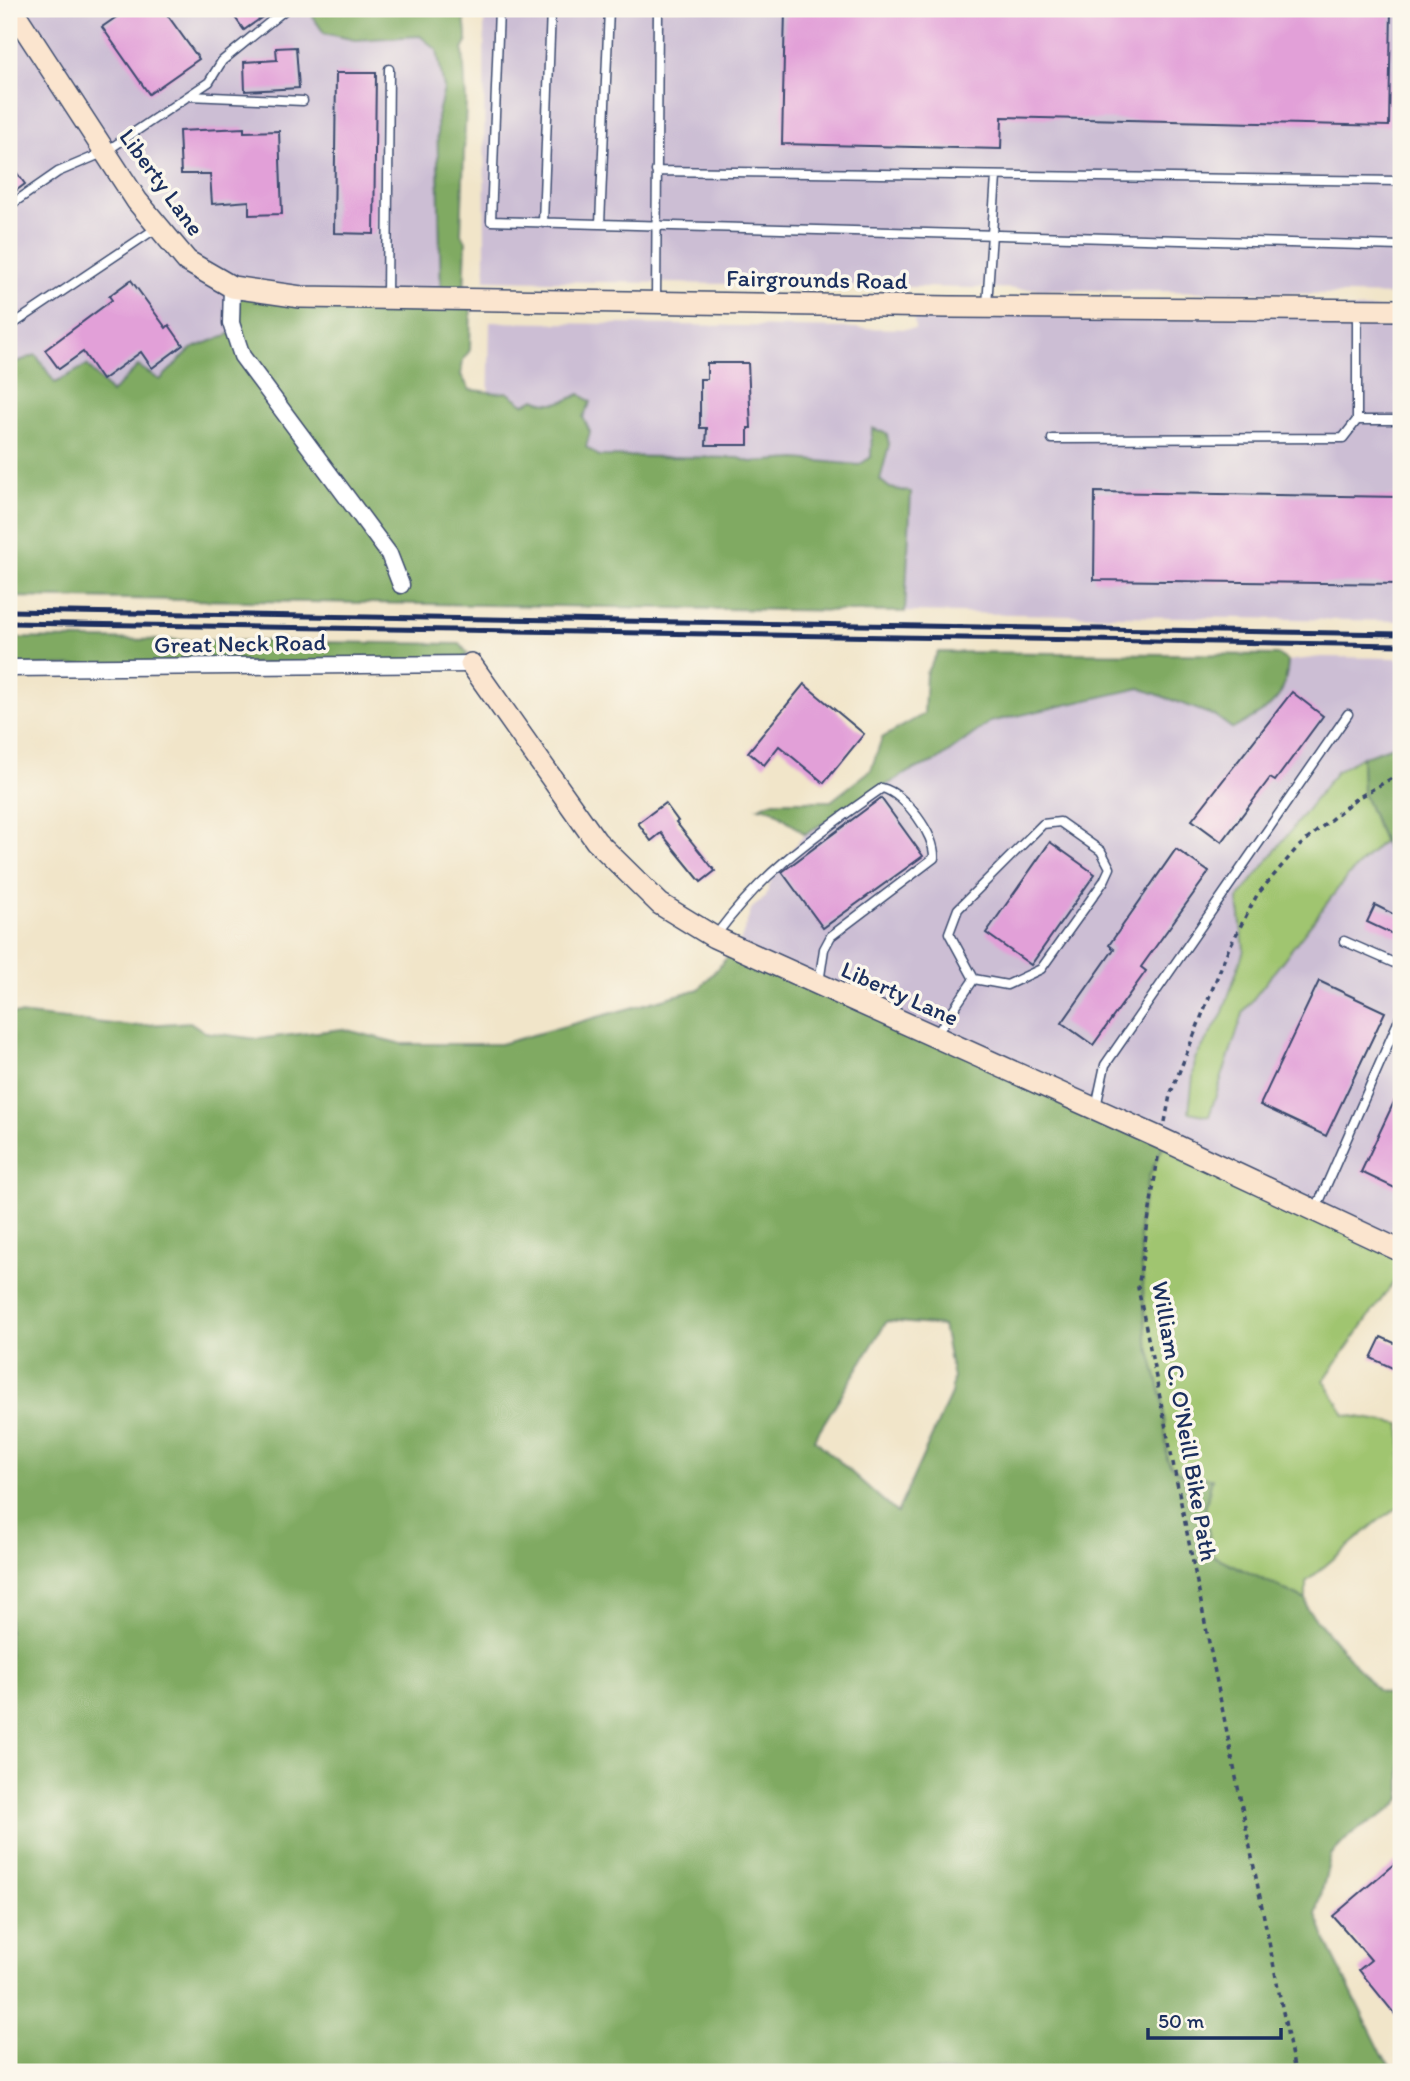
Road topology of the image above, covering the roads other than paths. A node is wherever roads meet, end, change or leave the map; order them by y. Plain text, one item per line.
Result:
1 (12, 9) edge
2 (286, 9) edge
3 (499, 9) edge
4 (551, 9) edge
5 (609, 9) edge
6 (658, 9) edge
7 (390, 69) dead end
8 (189, 96) junction
9 (303, 101) dead end
10 (106, 152) junction
11 (656, 170) junction
12 (996, 177) junction
13 (1401, 181) edge
14 (9, 206) edge
15 (543, 223) junction
16 (600, 224) junction
17 (656, 226) junction
18 (158, 227) junction
19 (992, 235) junction
20 (1401, 246) edge
21 (232, 287) junction
22 (387, 299) junction
23 (656, 303) junction
24 (987, 307) junction
25 (1357, 310) junction
26 (1401, 310) edge
27 (9, 327) edge
28 (1357, 420) junction
29 (1401, 420) edge
30 (1052, 439) dead end
31 (401, 585) dead end
32 (471, 664) joint
33 (9, 668) edge
34 (1348, 714) dead end
35 (714, 937) junction
36 (1343, 941) dead end
37 (1401, 966) edge
38 (974, 979) junction
39 (819, 985) junction
40 (1401, 1016) edge
41 (934, 1038) junction
42 (1095, 1110) junction
43 (1316, 1209) junction
44 (1401, 1251) edge

1 - 10 street, Liberty Lane
2 - 8 lane
3 - 15 lane
4 - 15 lane
5 - 16 lane
6 - 11 lane
7 - 22 lane
8 - 9 lane
8 - 10 lane
10 - 14 lane
10 - 18 street, Liberty Lane
11 - 12 lane
11 - 17 lane
12 - 13 lane
12 - 19 lane
15 - 16 lane
16 - 17 lane
17 - 19 lane
17 - 23 lane
18 - 21 street, Liberty Lane
18 - 27 lane
19 - 20 lane
19 - 24 lane
21 - 22 street, Fairgrounds Road
21 - 31 street
22 - 23 street, Fairgrounds Road
23 - 24 street, Fairgrounds Road
24 - 25 street, Fairgrounds Road
25 - 26 street, Fairgrounds Road
25 - 28 lane
28 - 29 lane
28 - 30 lane
32 - 33 street, Great Neck Road
32 - 35 street, Liberty Lane
34 - 42 lane
35 - 39 street, Liberty Lane
35 - 39 lane
36 - 37 lane
38 - 38 lane
38 - 41 lane
39 - 41 street, Liberty Lane
40 - 43 lane
41 - 42 street, Liberty Lane
42 - 43 street, Liberty Lane
43 - 44 street, Liberty Lane

